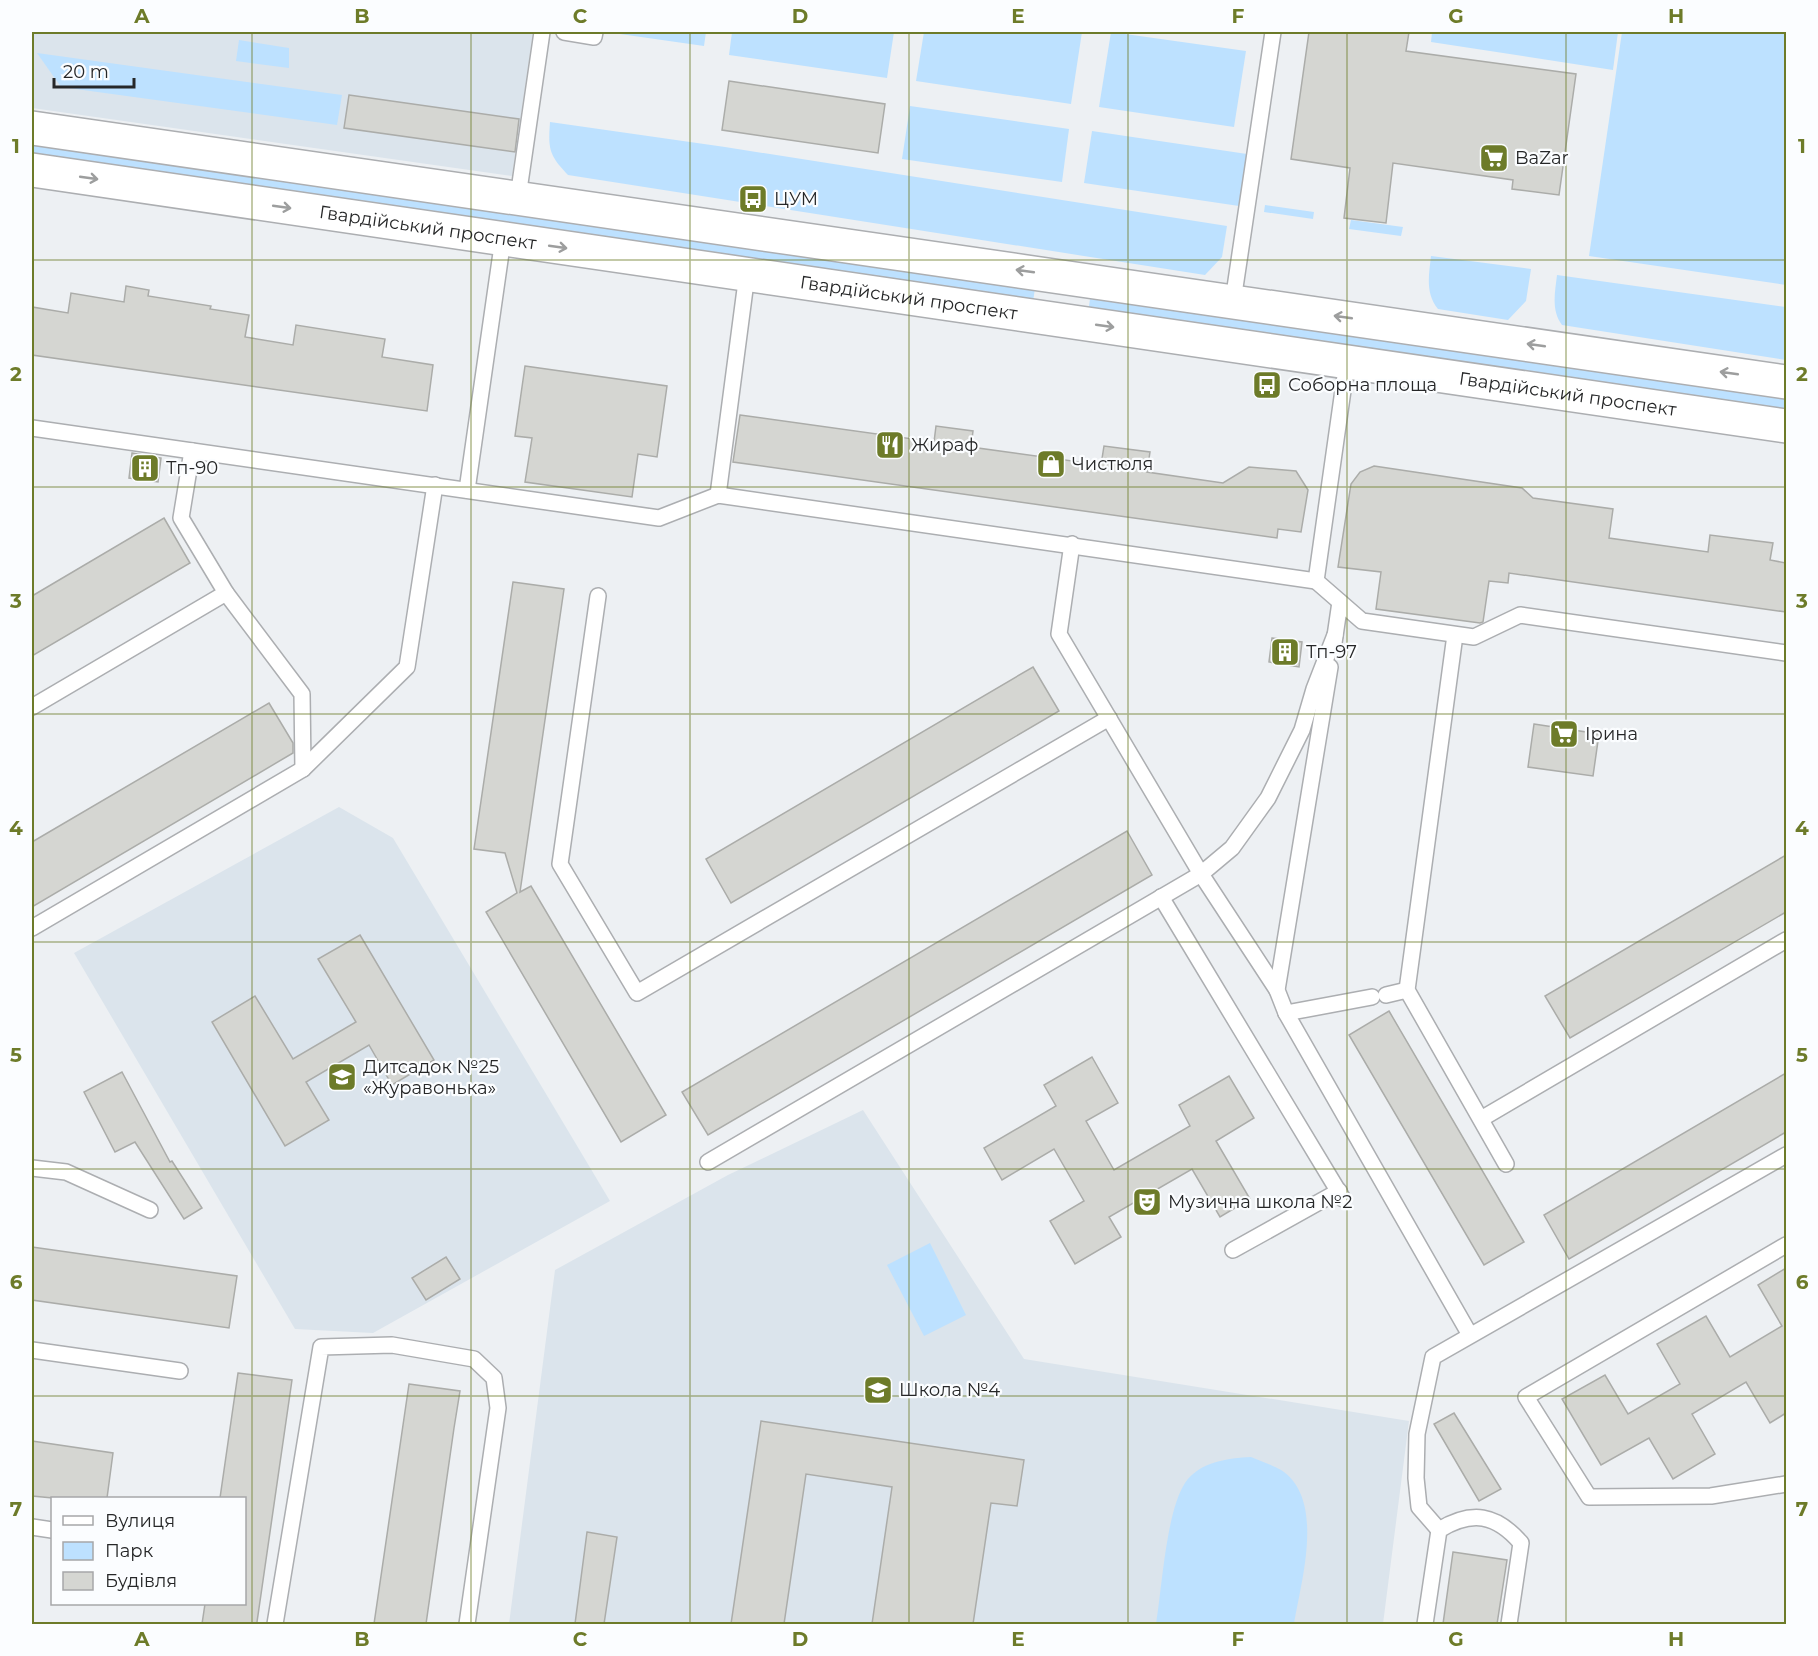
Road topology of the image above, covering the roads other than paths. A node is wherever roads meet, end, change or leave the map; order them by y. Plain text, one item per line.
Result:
1 (542, 32) edge
2 (564, 32) edge
3 (595, 32) edge
4 (1273, 32) edge
5 (32, 128) edge
6 (32, 170) edge
7 (518, 197) junction
8 (503, 239) junction
9 (747, 274) junction
10 (1064, 276) junction
11 (1233, 301) junction
12 (1058, 320) junction
13 (1347, 362) junction
14 (1786, 382) edge
15 (1786, 426) edge
16 (32, 428) edge
17 (192, 451) junction
18 (435, 485) junction
19 (467, 490) junction
20 (718, 495) junction
21 (1072, 544) junction
22 (1316, 581) junction
23 (226, 593) junction
24 (598, 596) dead end
25 (1340, 602) junction
26 (1455, 634) junction
27 (1335, 635) junction
28 (1786, 653) edge
29 (32, 706) edge
30 (1108, 718) junction
31 (303, 769) junction
32 (1201, 874) junction
33 (1161, 897) junction
34 (32, 928) edge
35 (1786, 940) edge
36 (1277, 990) junction
37 (1407, 990) junction
38 (1286, 1014) junction
39 (1480, 1119) junction
40 (1786, 1155) edge
41 (708, 1162) dead end
42 (1506, 1164) dead end
43 (32, 1168) edge
44 (150, 1210) dead end
45 (1786, 1245) edge
46 (1233, 1250) dead end
47 (1470, 1335) junction
48 (32, 1350) edge
49 (180, 1371) dead end
50 (1786, 1484) edge
51 (32, 1527) edge
52 (51, 1530) edge
53 (1439, 1530) junction
54 (275, 1624) edge
55 (466, 1624) edge
56 (1425, 1624) edge
57 (1509, 1624) edge

1 - 7 lane
2 - 3 lane
4 - 11 lane
5 - 7 main road
6 -> 8 main road, Гвардійський проспект
10 -> 7 main road
8 -> 9 main road, Гвардійський проспект
8 - 19 lane
9 - 12 main road, Гвардійський проспект
9 - 20 lane
10 - 11 main road
10 - 12 main road
14 -> 11 main road
12 -> 13 main road, Гвардійський проспект
13 - 15 main road, Гвардійський проспект
13 - 22 lane
16 - 17 lane
17 - 18 lane
17 - 23 lane
18 - 19 lane
18 - 31 lane
19 - 20 lane
20 - 21 lane
21 - 22 lane
21 - 30 lane
22 - 25 lane
23 - 29 lane
23 - 31 lane
24 - 30 lane
25 - 26 lane
25 - 27 lane
26 - 28 lane
26 - 37 lane
27 - 32 lane
27 - 36 lane
30 - 32 lane
31 - 34 lane
32 - 33 lane
32 - 36 lane
33 - 41 lane
33 - 46 lane
35 - 39 lane
36 - 38 lane
37 - 38 lane
37 - 39 lane
38 - 47 lane
39 - 42 lane
40 - 47 lane
43 - 44 lane
45 - 50 lane
47 - 53 lane
48 - 49 lane
51 - 52 lane
53 - 56 lane
53 - 57 lane
54 - 55 lane

